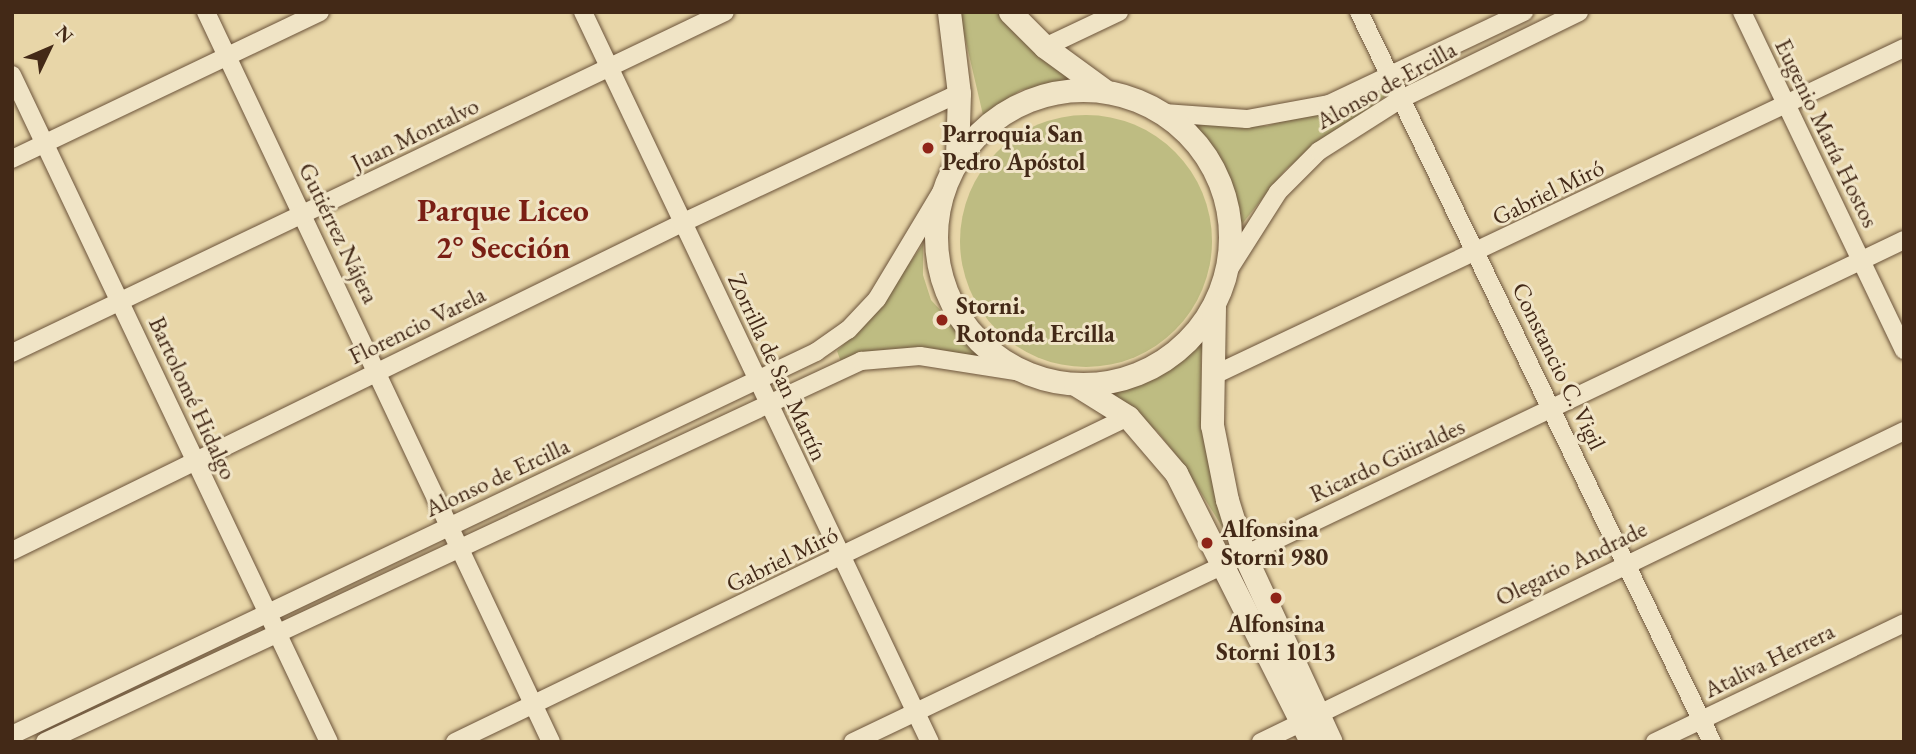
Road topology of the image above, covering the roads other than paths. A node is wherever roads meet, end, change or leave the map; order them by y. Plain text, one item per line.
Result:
1 (205, 12) edge
2 (320, 12) edge
3 (583, 12) edge
4 (725, 12) edge
5 (949, 12) edge
6 (1010, 12) edge
7 (1119, 12) edge
8 (1359, 12) edge
9 (1524, 12) edge
10 (1579, 12) edge
11 (1742, 12) edge
12 (1045, 47) junction
13 (1904, 48) edge
14 (227, 57) junction
15 (610, 68) junction
16 (12, 75) edge
17 (1390, 76) junction
18 (1104, 90) junction
19 (959, 93) junction
20 (1401, 99) junction
21 (1787, 104) junction
22 (1164, 113) junction
23 (45, 144) junction
24 (957, 157) junction
25 (12, 159) edge
26 (942, 191) junction
27 (303, 215) junction
28 (682, 223) junction
29 (1904, 240) edge
30 (1477, 253) junction
31 (1861, 261) junction
32 (1226, 274) junction
33 (120, 302) junction
34 (1214, 306) junction
35 (1904, 350) edge
36 (12, 353) edge
37 (378, 372) junction
38 (1027, 373) junction
39 (1212, 376) junction
40 (758, 380) junction
41 (1075, 384) junction
42 (768, 403) junction
43 (1553, 408) junction
44 (1128, 417) junction
45 (1904, 431) edge
46 (195, 461) junction
47 (451, 527) junction
48 (459, 546) junction
49 (12, 551) edge
50 (841, 557) junction
51 (1234, 558) junction
52 (1625, 564) junction
53 (269, 612) junction
54 (1904, 623) edge
55 (278, 632) junction
56 (533, 705) junction
57 (915, 712) junction
58 (1702, 720) junction
59 (1311, 726) edge
60 (12, 735) edge
61 (44, 742) edge
62 (329, 742) edge
63 (455, 742) edge
64 (551, 742) edge
65 (853, 742) edge
66 (930, 742) edge
67 (1261, 742) edge
68 (1331, 742) edge
69 (1655, 742) edge
70 (1712, 742) edge

1 - 14 street, Gutiérrez Nájera
2 - 14 street
3 - 15 street, Zorrilla de San Martín
4 - 15 street, Juan Montalvo
5 - 19 street
6 - 12 street
7 - 12 street
8 - 17 street, Constancio C. Vigil
9 - 17 street, Alonso de Ercilla
10 - 20 street, Alonso de Ercilla
11 - 21 street, Eugenio María Hostos
12 - 18 street
13 - 21 street, Gabriel Miró
14 - 23 street
14 - 27 street, Gutiérrez Nájera
15 - 27 street, Juan Montalvo
15 - 28 street, Zorrilla de San Martín
16 - 23 street, Bartolomé Hidalgo
17 - 20 street, Constancio C. Vigil
17 - 22 street, Alonso de Ercilla
18 - 22 street
18 - 24 street
19 - 24 street
19 - 28 street, Florencio Varela
20 - 30 street, Constancio C. Vigil
20 - 32 street, Alonso de Ercilla
21 - 30 street, Gabriel Miró
21 - 31 street, Eugenio María Hostos
22 - 32 street
23 - 25 street
23 - 33 street, Bartolomé Hidalgo
24 - 26 street
26 - 38 street
26 - 40 street, Alonso de Ercilla
27 - 33 street, Juan Montalvo
27 - 37 street, Gutiérrez Nájera
28 - 37 street, Florencio Varela
28 - 40 street, Zorrilla de San Martín
29 - 31 street, Ricardo Güiraldes
30 - 39 street, Gabriel Miró
30 - 43 street, Constancio C. Vigil
31 - 35 street, Eugenio María Hostos
31 - 43 street, Ricardo Güiraldes
32 - 34 street
33 - 36 street, Juan Montalvo
33 - 46 street, Bartolomé Hidalgo
34 - 39 street
34 - 41 street
37 - 46 street, Florencio Varela
37 - 47 street, Gutiérrez Nájera
38 - 41 street
38 - 42 street, Alonso de Ercilla
39 - 51 street
40 - 42 street, Zorrilla de San Martín
40 - 47 street, Alonso de Ercilla
41 - 44 street
42 - 48 street, Alonso de Ercilla
42 - 50 street, Zorrilla de San Martín
43 - 51 street, Ricardo Güiraldes
43 - 52 street, Constancio C. Vigil
44 - 50 street, Gabriel Miró
44 - 51 street
45 - 52 street, Olegario Andrade
46 - 49 street, Florencio Varela
46 - 53 street, Bartolomé Hidalgo
47 - 48 street, Gutiérrez Nájera
47 - 53 street, Alonso de Ercilla
48 - 55 street, Alonso de Ercilla
48 - 56 street, Gutiérrez Nájera
50 - 56 street, Gabriel Miró
50 - 57 street, Zorrilla de San Martín
51 - 57 street, Ricardo Güiraldes
51 - 59 street
52 - 58 street, Constancio C. Vigil
52 - 59 street, Olegario Andrade
53 - 55 street, Bartolomé Hidalgo
53 - 60 street, Alonso de Ercilla
54 - 58 street, Ataliva Herrera
55 - 61 street, Alonso de Ercilla
55 - 62 street, Bartolomé Hidalgo
56 - 63 street, Gabriel Miró
56 - 64 street, Gutiérrez Nájera
57 - 65 street, Ricardo Güiraldes
57 - 66 street, Zorrilla de San Martín
58 - 69 street, Ataliva Herrera
58 - 70 street, Constancio C. Vigil
59 - 67 street, Olegario Andrade
59 - 68 street

